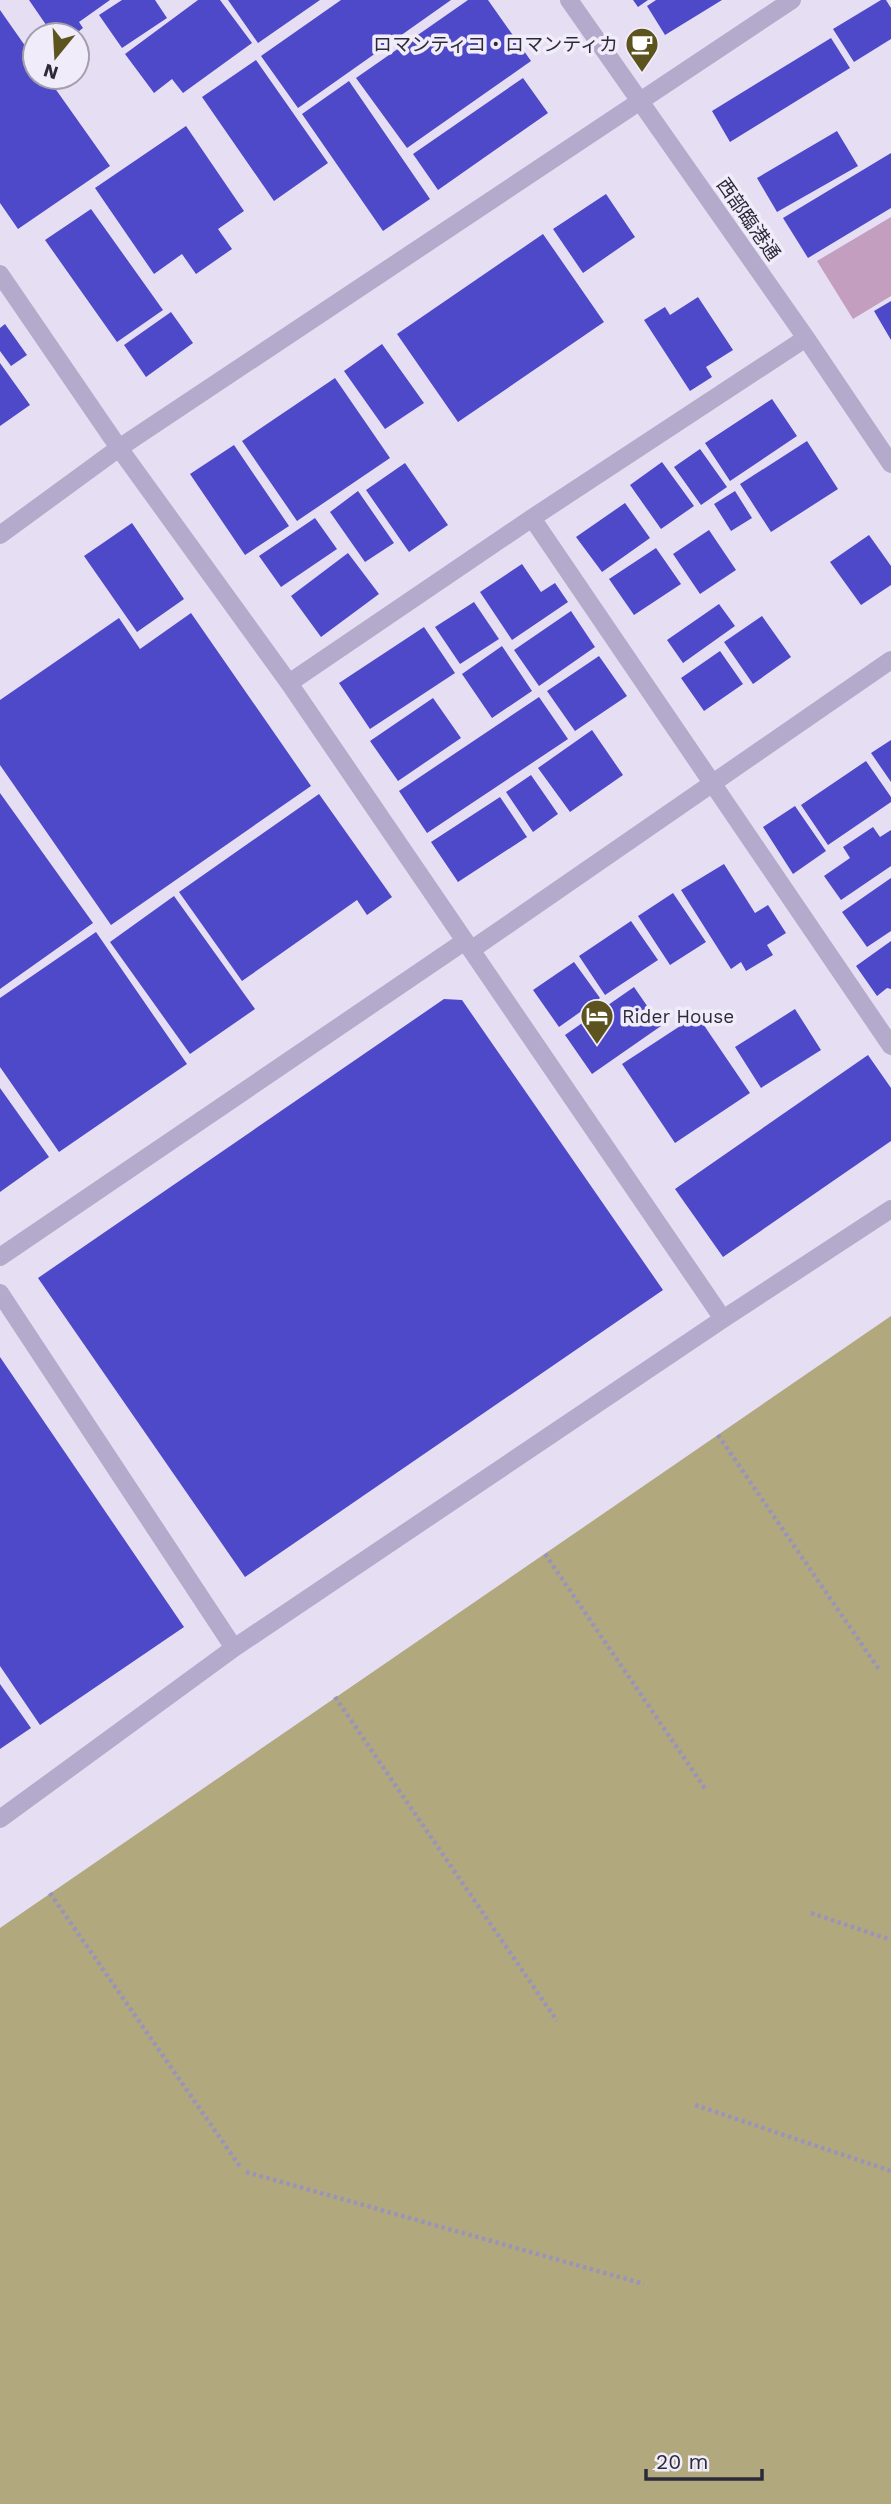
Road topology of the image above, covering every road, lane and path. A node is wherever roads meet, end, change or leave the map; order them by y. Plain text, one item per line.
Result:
1 (569, 0) edge
2 (792, 0) edge
3 (640, 100) junction
4 (0, 274) edge
5 (806, 338) junction
6 (119, 449) junction
7 (891, 464) edge
8 (532, 518) junction
9 (0, 535) edge
10 (891, 660) edge
11 (289, 683) junction
12 (714, 782) junction
13 (468, 946) junction
14 (884, 1021) edge
15 (891, 1046) edge
16 (891, 1209) edge
17 (0, 1257) edge
18 (0, 1293) edge
19 (723, 1318) junction
20 (718, 1435) dead end
21 (545, 1554) dead end
22 (234, 1648) junction
23 (880, 1671) dead end
24 (335, 1698) dead end
25 (706, 1790) dead end
26 (0, 1819) edge
27 (50, 1894) dead end
28 (811, 1913) dead end
29 (891, 1940) edge
30 (556, 2021) dead end
31 (695, 2105) dead end
32 (241, 2168) dead end
33 (891, 2171) edge
34 (247, 2172) dead end
35 (644, 2284) dead end

1 - 3 street, 西部臨港通
2 - 3 street
3 - 5 street, 西部臨港通
3 - 6 street
4 - 6 street
5 - 7 street, 西部臨港通
5 - 8 street
6 - 9 street
6 - 11 street
8 - 11 street
8 - 12 street
10 - 12 street
11 - 13 street
12 - 13 street
12 - 14 street
13 - 17 street
13 - 19 street
14 - 15 street
16 - 19 street
18 - 22 street
19 - 22 street
20 - 23 path
21 - 25 path
22 - 26 street
24 - 30 path
27 - 32 path
28 - 29 path
31 - 33 path
34 - 35 path

